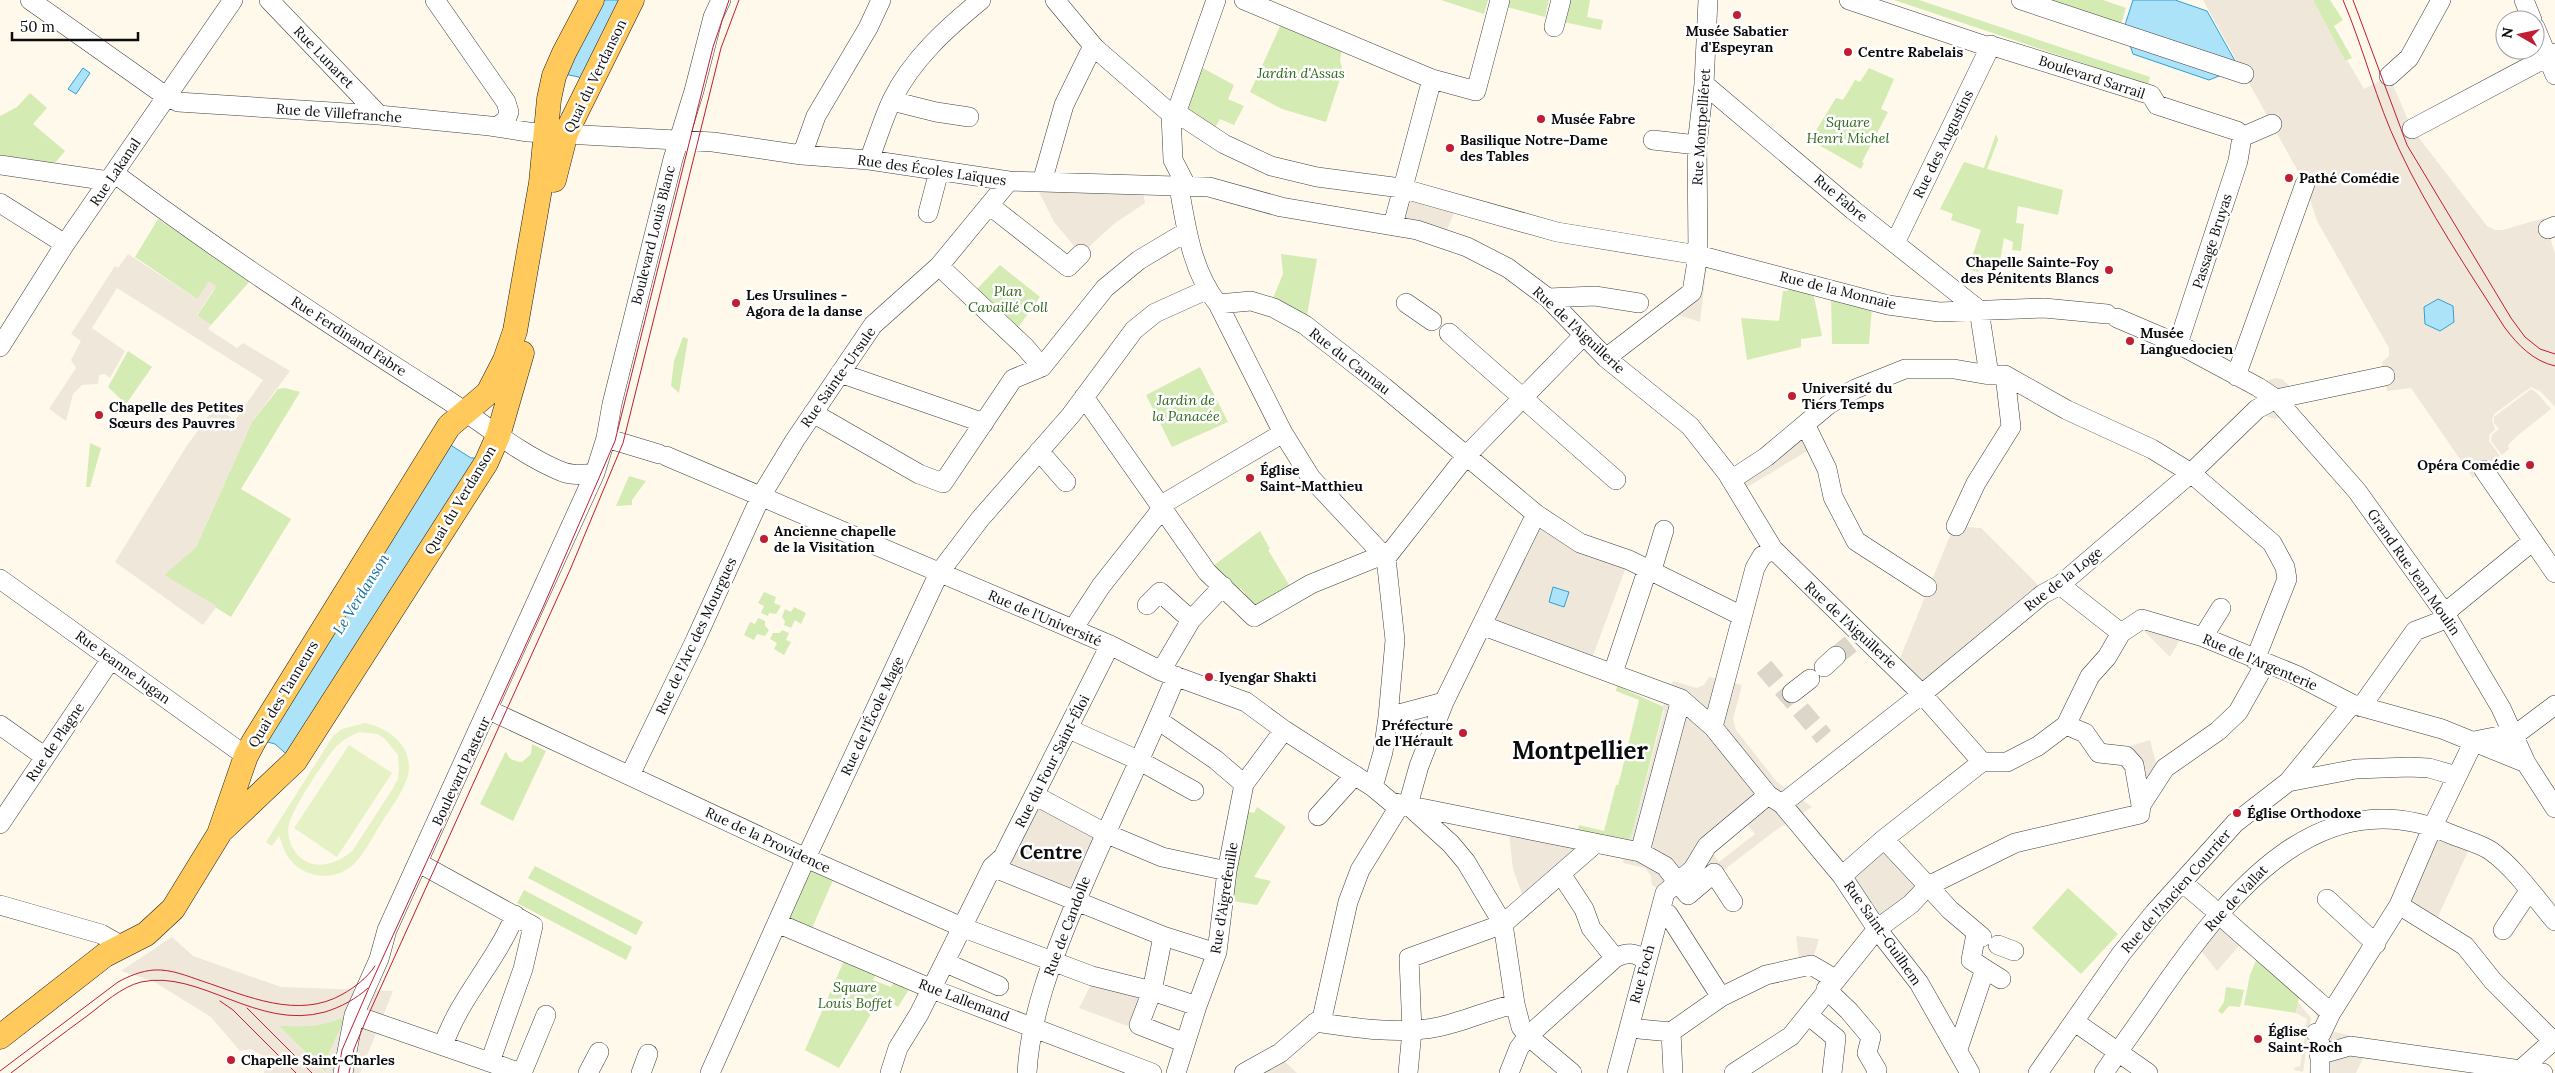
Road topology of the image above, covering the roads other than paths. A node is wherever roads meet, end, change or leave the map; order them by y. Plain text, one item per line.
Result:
1 (30, 0) edge
2 (233, 0) edge
3 (269, 0) edge
4 (435, 0) edge
5 (592, 0) edge
6 (632, 0) edge
7 (720, 0) edge
8 (881, 0) edge
9 (981, 0) edge
10 (1055, 0) edge
11 (1216, 0) edge
12 (1244, 0) edge
13 (1500, 0) edge
14 (1561, 0) edge
15 (1708, 0) edge
16 (1849, 0) edge
17 (1874, 0) edge
18 (2021, 0) edge
19 (2441, 0) edge
20 (1554, 27) dead end
21 (1991, 46) junction
22 (1095, 48) junction
23 (2551, 55) edge
24 (2244, 74) dead end
25 (2555, 75) edge
26 (2389, 76) dead end
27 (1432, 79) junction
28 (1704, 84) junction
29 (167, 96) junction
30 (892, 101) junction
31 (1171, 114) junction
32 (379, 115) junction
33 (969, 117) dead end
34 (2272, 124) dead end
35 (497, 127) junction
36 (2412, 129) dead end
37 (556, 133) junction
38 (2242, 137) junction
39 (678, 140) junction
40 (1653, 140) dead end
41 (1697, 145) junction
42 (802, 155) junction
43 (869, 160) junction
44 (0, 165) edge
45 (939, 170) junction
46 (112, 177) junction
47 (1009, 180) junction
48 (1042, 182) junction
49 (2305, 184) dead end
50 (1183, 187) junction
51 (1401, 188) junction
52 (0, 203) edge
53 (989, 205) junction
54 (928, 213) dead end
55 (1393, 225) junction
56 (1186, 232) junction
57 (1896, 243) junction
58 (65, 244) junction
59 (1081, 254) dead end
60 (1698, 255) junction
61 (939, 266) junction
62 (1212, 297) junction
63 (1548, 298) junction
64 (1406, 303) dead end
65 (1639, 303) dead end
66 (1979, 310) junction
67 (2112, 316) joint
68 (1432, 321) dead end
69 (1448, 333) dead end
70 (1583, 336) junction
71 (2178, 344) junction
72 (0, 346) edge
73 (1606, 358) junction
74 (1042, 367) junction
75 (840, 374) junction
76 (1997, 375) junction
77 (2236, 376) junction
78 (2385, 376) dead end
79 (1524, 396) junction
80 (1084, 397) junction
81 (2276, 399) junction
82 (464, 412) junction
83 (813, 413) junction
84 (984, 423) junction
85 (1806, 426) junction
86 (1283, 433) junction
87 (498, 436) junction
88 (606, 438) junction
89 (1039, 451) junction
90 (1466, 456) junction
91 (2484, 470) dead end
92 (595, 473) junction
93 (2191, 473) junction
94 (1616, 480) dead end
95 (1731, 480) junction
96 (1066, 482) dead end
97 (760, 496) junction
98 (1163, 508) junction
99 (1536, 514) junction
100 (1956, 526) dead end
101 (1664, 530) dead end
102 (2533, 541) junction
103 (1773, 549) junction
104 (1386, 558) junction
105 (1649, 572) junction
106 (939, 573) junction
107 (2555, 573) edge
108 (0, 578) edge
109 (2060, 585) junction
110 (1223, 586) junction
111 (1927, 587) dead end
112 (1147, 605) dead end
113 (2221, 608) dead end
114 (2446, 615) junction
115 (1742, 616) junction
116 (1191, 620) junction
117 (1484, 626) junction
118 (1073, 629) junction
119 (2121, 633) junction
120 (2203, 637) junction
121 (1110, 645) junction
122 (111, 659) junction
123 (2260, 662) junction
124 (1823, 667) tunnel mouth
125 (1168, 673) junction
126 (1613, 673) junction
127 (1792, 694) dead end
128 (1922, 694) junction
129 (1681, 699) junction
130 (1444, 702) junction
131 (2356, 705) junction
132 (2555, 705) edge
133 (489, 710) junction
134 (1388, 717) junction
135 (1158, 720) junction
136 (0, 725) edge
137 (2066, 725) junction
138 (1713, 727) junction
139 (1069, 729) junction
140 (1284, 730) junction
141 (2513, 734) junction
142 (2474, 741) junction
143 (250, 748) junction
144 (45, 757) junction
145 (1140, 762) junction
146 (1982, 762) junction
147 (2526, 763) junction
148 (630, 775) junction
149 (1355, 775) junction
150 (282, 776) junction
151 (2457, 776) junction
152 (2288, 782) junction
153 (1244, 784) junction
154 (1373, 787) junction
155 (1194, 791) dead end
156 (1034, 795) junction
157 (1775, 799) junction
158 (1404, 805) junction
159 (2555, 808) edge
160 (2141, 809) junction
161 (1318, 816) dead end
162 (0, 824) edge
163 (2433, 826) junction
164 (1105, 833) junction
165 (219, 834) junction
166 (1884, 839) junction
167 (1596, 843) junction
168 (1640, 852) junction
169 (806, 858) junction
170 (419, 863) junction
171 (992, 867) junction
172 (1693, 869) joint
173 (1227, 871) junction
174 (1561, 874) junction
175 (1842, 876) junction
176 (1678, 882) junction
177 (2182, 882) junction
178 (1928, 886) junction
179 (2529, 890) junction
180 (2327, 899) dead end
181 (1076, 902) junction
182 (1733, 902) dead end
183 (0, 905) edge
184 (2399, 905) junction
185 (2214, 910) junction
186 (1668, 914) junction
187 (515, 915) junction
188 (2555, 921) edge
189 (777, 923) junction
190 (1503, 924) junction
191 (964, 928) junction
192 (1877, 929) junction
193 (2503, 930) dead end
194 (1163, 936) junction
195 (2376, 944) junction
196 (124, 947) junction
197 (1213, 951) junction
198 (1615, 958) junction
199 (1646, 960) junction
200 (1052, 961) junction
201 (946, 964) junction
202 (1830, 984) junction
203 (999, 986) dead end
204 (932, 989) junction
205 (1153, 989) junction
206 (1721, 997) junction
207 (1515, 1004) junction
208 (1197, 1006) junction
209 (2331, 1013) junction
210 (354, 1015) junction
211 (546, 1015) dead end
212 (1808, 1015) junction
213 (2075, 1022) junction
214 (1321, 1023) junction
215 (1034, 1027) junction
216 (1639, 1029) junction
217 (1412, 1031) junction
218 (1671, 1032) junction
219 (1528, 1036) junction
220 (0, 1037) edge
221 (2554, 1040) edge
222 (1185, 1043) junction
223 (443, 1046) junction
224 (1958, 1049) junction
225 (2118, 1050) junction
226 (599, 1052) dead end
227 (648, 1054) dead end
228 (490, 1062) junction
229 (2319, 1064) edge
230 (2519, 1071) edge
231 (344, 1073) edge
232 (522, 1073) edge
233 (588, 1073) edge
234 (641, 1073) edge
235 (710, 1073) edge
236 (890, 1073) edge
237 (1027, 1073) edge
238 (1152, 1073) edge
239 (1176, 1073) edge
240 (1244, 1073) edge
241 (1408, 1073) edge
242 (1508, 1073) edge
243 (1572, 1073) edge
244 (1617, 1073) edge
245 (1628, 1073) edge
246 (1673, 1073) edge
247 (1734, 1073) edge
248 (1832, 1073) edge
249 (1876, 1073) edge
250 (1970, 1073) edge
251 (2038, 1073) edge
252 (2104, 1073) edge
253 (2148, 1073) edge
254 (2543, 1073) edge

1 - 29 street, Rue de Villefranche
2 - 29 street, Rue Lakanal
3 - 32 street, Rue Lunaret
4 - 35 street
5 - 37 main road, Quai du Verdanson
6 - 37 main road, Quai du Verdanson
7 - 39 street, Boulevard Louis Blanc
8 - 42 street
9 - 30 street
10 - 22 street, Rue de la Monnaie
11 - 31 street
12 - 27 street
13 - 27 street
14 - 20 street
15 - 28 street, Rue Montpelliéret
16 - 21 street, Boulevard Sarrail
17 - 21 street, Boulevard Sarrail
18 - 24 street
19 - 26 street
21 - 38 street, Boulevard Sarrail
21 - 57 street, Rue des Augustins
22 - 31 street, Rue de la Monnaie
22 - 48 street
23 - 25 street
23 - 36 street
27 - 51 street
28 - 41 street, Rue Montpelliéret
28 - 57 street, Rue Fabre
29 - 32 street, Rue de Villefranche
29 - 46 street, Rue Lakanal
30 - 33 street
30 - 43 street
31 - 50 street
31 - 51 street, Rue de la Monnaie
32 - 35 street, Rue de Villefranche
34 - 38 street
35 - 37 street, Rue de Villefranche
37 - 39 street, Rue de Villefranche
37 - 82 main road, Quai du Verdanson
37 - 87 main road, Quai du Verdanson
38 - 71 street, Passage Bruyas
39 - 42 street, Rue des Écoles Laïques
39 - 88 street, Boulevard Louis Blanc
40 - 41 street
41 - 60 street, Rue Montpelliéret
42 - 43 street, Rue des Écoles Laïques
43 - 45 street, Rue des Écoles Laïques
44 - 46 street, Rue Ferdinand Fabre
45 - 47 street, Rue des Écoles Laïques
45 - 54 street
46 - 58 street, Rue Lakanal
46 - 82 street, Rue Ferdinand Fabre
47 - 48 street, Rue des Écoles Laïques
47 - 53 street, Rue Sainte-Ursule
48 - 50 street, Rue des Écoles Laïques
49 - 77 street
50 - 55 street, Rue de l'Aiguillerie
50 - 56 street
51 - 55 street
51 - 60 street, Rue de la Monnaie
52 - 58 street
53 - 59 street
53 - 61 street, Rue Sainte-Ursule
55 - 63 street, Rue de l'Aiguillerie
56 - 62 street
56 - 74 street
57 - 66 street, Rue Fabre
58 - 72 street, Rue Lakanal
60 - 66 street, Rue de la Monnaie
60 - 73 street, Rue Montpelliéret
61 - 74 street
61 - 75 street, Rue Sainte-Ursule
62 - 80 street, Rue du Cannau
62 - 86 street
62 - 90 street, Rue du Cannau
63 - 65 street
63 - 70 street, Rue de l'Aiguillerie
64 - 68 street
66 - 67 street, Rue de la Monnaie
66 - 76 street
67 - 71 street, Grand Rue Jean Moulin
69 - 79 street
70 - 73 street, Rue de l'Aiguillerie
70 - 79 street
71 - 77 street, Grand Rue Jean Moulin
73 - 95 street, Rue de l'Aiguillerie
74 - 84 street
75 - 83 street, Rue Sainte-Ursule
75 - 84 street
76 - 85 street
76 - 93 street
76 - 100 street
77 - 81 street, Grand Rue Jean Moulin
78 - 81 street, Rue de la Loge
79 - 90 street
79 - 94 street
80 - 89 street, Rue de l'École Mage
80 - 98 street
81 - 93 street, Rue de la Loge
81 - 114 street, Grand Rue Jean Moulin
82 - 87 street, Rue Ferdinand Fabre
82 - 143 main road, Quai des Tanneurs
83 - 84 street
83 - 97 street, Rue Sainte-Ursule
85 - 95 street
85 - 111 street
86 - 98 street
86 - 104 street
87 - 92 street, Rue Ferdinand Fabre
87 - 150 main road, Quai du Verdanson
88 - 92 street, Boulevard Louis Blanc
88 - 97 street, Rue de l'Université
89 - 96 street
89 - 106 street, Rue de l'École Mage
90 - 99 street, Rue du Cannau
90 - 104 street
91 - 102 street
92 - 133 street, Boulevard Pasteur
93 - 109 street, Rue de la Loge
93 - 123 street
95 - 103 street, Rue de l'Aiguillerie
97 - 106 street, Rue de l'Université
97 - 148 street, Rue de l'Arc des Mourgues
98 - 110 street
98 - 118 street
99 - 105 street, Rue du Cannau
99 - 117 street
101 - 105 street
102 - 107 street
102 - 114 street, Rue de l'Ancien Courrier
103 - 115 street
103 - 128 street, Rue de l'Aiguillerie
104 - 110 street
104 - 134 street
105 - 115 street, Rue du Cannau
105 - 126 street
106 - 118 street, Rue de l'Université
106 - 169 street, Rue de l'École Mage
108 - 122 street, Rue Jeanne Jugan
109 - 119 street
109 - 128 street, Rue de la Loge
110 - 116 street, Rue de Candolle
112 - 116 street
113 - 120 street
114 - 131 street, Rue de l'Ancien Courrier
114 - 141 street, Grand Rue Jean Moulin
115 - 138 street
116 - 125 street, Rue de Candolle
117 - 126 street
117 - 130 street
118 - 121 street, Rue de l'Université
119 - 120 street, Rue de l'Argenterie
119 - 137 street
120 - 123 street, Rue de l'Argenterie
121 - 125 street, Rue de l'Université
121 - 139 street, Rue du Four Saint-Éloi
122 - 143 street, Rue Jeanne Jugan
122 - 144 street, Rue de Plagne
123 - 131 street, Rue de l'Argenterie
123 - 160 street
124 - 127 street
125 - 135 street, Rue de Candolle
125 - 140 street, Rue de l'Université
126 - 129 street
128 - 146 street, Rue de l'Aiguillerie
128 - 157 street, Rue de la Loge
129 - 138 street, Rue Saint-Guilhem
129 - 168 street
130 - 134 street
130 - 158 street
131 - 142 street, Rue de l'Argenterie
131 - 152 street, Rue de l'Ancien Courrier
132 - 141 street
133 - 148 street, Rue de la Providence
133 - 170 street, Boulevard Pasteur
134 - 154 street
135 - 145 street, Rue de Candolle
135 - 153 street
136 - 144 street
137 - 146 street
137 - 160 street
138 - 157 street, Rue Saint-Guilhem
139 - 145 street
139 - 156 street, Rue du Four Saint-Éloi
140 - 149 street, Rue de l'Université
140 - 153 street, Rue d'Aigrefeuille
141 - 142 street
141 - 147 street, Grand Rue Jean Moulin
142 - 147 street
142 - 151 street
143 - 150 main road
143 - 165 main road, Quai des Tanneurs
144 - 162 street, Rue de Plagne
145 - 155 street
145 - 164 street, Rue de Candolle
146 - 166 street
147 - 159 street, Grand Rue Jean Moulin
148 - 169 street, Rue de la Providence
149 - 154 street, Rue de l'Université
149 - 161 street
150 - 165 main road, Quai du Verdanson
151 - 152 street
151 - 163 street
152 - 177 street, Rue de l'Ancien Courrier
153 - 173 street, Rue d'Aigrefeuille
154 - 158 street, Rue de l'Université
156 - 164 street
156 - 171 street, Rue du Four Saint-Éloi
157 - 172 street, Rue de la Loge
157 - 175 street, Rue Saint-Guilhem
158 - 167 street
158 - 190 street
158 - 214 street
160 - 178 street
163 - 179 street, Rue de Vallat
163 - 184 street
163 - 185 street, Rue de Vallat
164 - 173 street
164 - 181 street, Rue de Candolle
165 - 196 main road, Quai des Tanneurs
166 - 175 street
166 - 178 street
167 - 168 street
167 - 174 street
168 - 176 street
169 - 189 street, Rue de l'École Mage
169 - 191 street, Rue de la Providence
170 - 187 street
170 - 210 street, Boulevard Pasteur
171 - 181 street
171 - 191 street, Rue du Four Saint-Éloi
172 - 176 street, Rue Foch
173 - 197 street, Rue d'Aigrefeuille
174 - 190 street
174 - 198 street
175 - 192 street, Rue Saint-Guilhem
176 - 182 street
176 - 186 street, Rue Foch
176 - 199 street, Rue Foch
177 - 185 street
177 - 213 street, Rue de l'Ancien Courrier
178 - 192 street
178 - 224 street
179 - 188 street, Rue de Vallat
179 - 193 street
180 - 195 street
181 - 194 street
181 - 200 street, Rue de Candolle
183 - 196 street
184 - 195 street
184 - 221 street
185 - 209 street
185 - 225 street, Rue de Vallat
186 - 206 street
186 - 216 street, Rue Foch
187 - 223 street
187 - 228 street
189 - 204 street, Rue Lallemand
189 - 235 street, Rue de l'École Mage
190 - 207 street
190 - 217 street
191 - 200 street, Rue de la Providence
191 - 201 street, Rue du Four Saint-Éloi
192 - 202 street
192 - 224 street, Rue Saint-Guilhem
194 - 197 street
194 - 205 street
195 - 209 street
196 - 220 main road, Quai des Tanneurs
197 - 208 street, Rue d'Aigrefeuille
198 - 199 street
198 - 219 street
199 - 244 street, Rue Foch
200 - 205 street, Rue de la Providence
200 - 215 street, Rue de Candolle
201 - 203 street
201 - 204 street, Rue du Four Saint-Éloi
202 - 206 street
202 - 212 street
202 - 249 street
204 - 215 street, Rue Lallemand
204 - 236 street, Rue du Four Saint-Éloi
205 - 208 street, Rue de la Providence
205 - 222 street
206 - 218 street
207 - 217 street
207 - 219 street
208 - 222 street, Rue d'Aigrefeuille
209 - 229 street
210 - 223 street
210 - 231 street, Boulevard Pasteur
211 - 232 street
212 - 247 street
212 - 248 street
213 - 225 street
213 - 251 street, Rue de l'Ancien Courrier
214 - 217 street
214 - 240 street
215 - 237 street, Rue de Candolle
215 - 238 street, Rue Lallemand
216 - 218 street
216 - 245 street, Rue Foch
217 - 241 street
218 - 246 street
219 - 242 street
219 - 243 street
221 - 230 street
222 - 239 street, Rue d'Aigrefeuille
223 - 228 street
224 - 250 street, Rue Saint-Guilhem
225 - 252 street, Rue de Vallat
225 - 253 street
226 - 233 street
227 - 234 street
228 - 232 street
229 - 230 street
230 - 254 street

